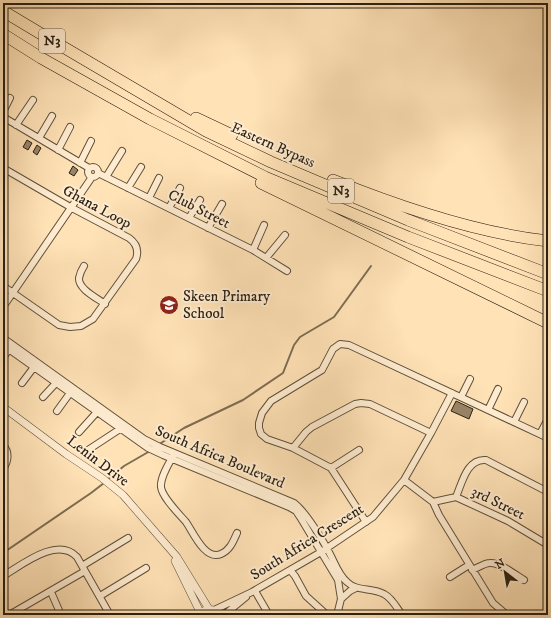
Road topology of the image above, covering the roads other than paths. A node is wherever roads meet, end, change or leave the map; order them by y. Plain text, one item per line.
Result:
1 (3, 11) edge
2 (3, 34) edge
3 (141, 93) junction
4 (10, 98) dead end
5 (33, 100) dead end
6 (3, 112) edge
7 (3, 116) edge
8 (52, 116) dead end
9 (150, 119) junction
10 (16, 125) junction
11 (70, 127) dead end
12 (39, 138) junction
13 (91, 141) dead end
14 (58, 150) junction
15 (122, 151) dead end
16 (80, 162) junction
17 (141, 167) dead end
18 (3, 168) edge
19 (89, 168) junction
20 (98, 173) junction
21 (106, 176) junction
22 (92, 177) junction
23 (159, 178) dead end
24 (128, 188) junction
25 (180, 188) dead end
26 (149, 198) junction
27 (200, 200) dead end
28 (222, 204) dead end
29 (72, 208) junction
30 (169, 208) junction
31 (189, 218) junction
32 (264, 225) dead end
33 (208, 228) junction
34 (285, 235) dead end
35 (548, 241) edge
36 (253, 250) junction
37 (266, 258) junction
38 (84, 266) dead end
39 (287, 270) dead end
40 (548, 274) edge
41 (3, 286) edge
42 (548, 291) edge
43 (13, 293) junction
44 (105, 304) junction
45 (3, 307) edge
46 (548, 323) edge
47 (3, 338) edge
48 (3, 345) edge
49 (9, 349) junction
50 (3, 358) edge
51 (34, 367) junction
52 (470, 379) dead end
53 (22, 383) dead end
54 (56, 383) junction
55 (498, 389) dead end
56 (70, 393) junction
57 (452, 393) junction
58 (43, 397) dead end
59 (461, 397) junction
60 (524, 402) dead end
61 (3, 407) edge
62 (488, 410) junction
63 (57, 411) dead end
64 (97, 412) junction
65 (548, 419) edge
66 (514, 422) junction
67 (120, 429) junction
68 (80, 432) dead end
69 (431, 433) junction
70 (540, 434) junction
71 (548, 438) edge
72 (3, 445) edge
73 (293, 448) junction
74 (88, 450) dead end
75 (358, 450) dead end
76 (173, 455) junction
77 (331, 468) junction
78 (3, 469) edge
79 (404, 480) junction
80 (548, 492) edge
81 (456, 497) junction
82 (433, 502) junction
83 (366, 522) junction
84 (237, 533) dead end
85 (128, 538) dead end
86 (168, 545) junction
87 (548, 545) edge
88 (324, 550) junction
89 (471, 567) junction
90 (146, 568) dead end
91 (84, 569) junction
92 (290, 570) junction
93 (3, 576) edge
94 (450, 577) dead end
95 (524, 580) dead end
96 (356, 588) junction
97 (254, 591) junction
98 (51, 592) junction
99 (100, 596) junction
100 (341, 598) junction
101 (214, 611) edge
102 (9, 615) edge
103 (61, 615) edge
104 (110, 615) edge
105 (201, 615) edge
106 (224, 615) edge
107 (269, 615) edge
108 (327, 615) edge
109 (337, 615) edge
110 (402, 615) edge
111 (507, 615) edge

1 - 3 highway, Eastern Bypass / N3
2 - 9 highway, Eastern Bypass / N3
3 - 35 highway
3 - 40 highway, Eastern Bypass / N3
4 - 6 street
5 - 10 street
7 - 10 street
8 - 12 street
9 - 42 highway, Eastern Bypass / N3
9 - 46 highway
10 - 12 street
11 - 14 street
12 - 14 street
13 - 16 street
14 - 16 street
15 - 21 street
16 - 19 street
17 - 24 street
18 - 29 street, Ghana Loop
19 - 20 street
19 - 22 street
20 - 21 street, Club Street
20 - 22 street
21 - 24 street, Club Street
22 - 29 street
23 - 26 street
24 - 26 street, Club Street
25 - 30 street
26 - 30 street, Club Street
27 - 31 street
28 - 33 street
29 - 43 street
29 - 44 street, Ghana Loop
30 - 31 street, Club Street
31 - 33 street, Club Street
32 - 36 street
33 - 36 street, Club Street
34 - 37 street
36 - 37 street, Club Street
37 - 39 street, Club Street
38 - 44 street
41 - 43 street, Ghana Loop
43 - 44 street, Ghana Loop
43 - 45 street
47 - 76 street, South Africa Boulevard
48 - 49 street, South Africa Boulevard
49 - 50 street
49 - 51 street, South Africa Boulevard
51 - 53 street
51 - 54 street, South Africa Boulevard
52 - 59 street
54 - 56 street, South Africa Boulevard
54 - 58 street
55 - 62 street
56 - 63 street
56 - 64 street, South Africa Boulevard
57 - 59 street
57 - 69 street, South Africa Crescent
57 - 73 street
59 - 62 street
60 - 66 street
61 - 86 street, Lenin Drive
62 - 66 street
64 - 67 street, South Africa Boulevard
64 - 68 street
65 - 70 street
66 - 70 street
67 - 74 street
67 - 76 street, South Africa Boulevard
69 - 73 street
69 - 79 street, South Africa Crescent
70 - 71 street
72 - 78 street
73 - 77 street
75 - 77 street
76 - 84 street
76 - 88 street, South Africa Boulevard
77 - 83 street
79 - 82 street
79 - 83 street, South Africa Crescent
80 - 81 street
81 - 82 street, 3rd Street
81 - 87 street, 3rd Street
82 - 89 street
83 - 88 street, South Africa Crescent
85 - 91 street
86 - 101 street
86 - 105 street
88 - 92 street, South Africa Crescent
88 - 96 street, South Africa Boulevard
88 - 100 street, South Africa Boulevard
89 - 94 street
89 - 95 street
89 - 111 street
90 - 99 street
91 - 93 street
91 - 98 street
91 - 99 street
92 - 97 street, South Africa Crescent
92 - 108 street
96 - 100 street
96 - 110 street
97 - 101 street, South Africa Crescent
97 - 106 street, South Africa Crescent
97 - 107 street
98 - 102 street
98 - 103 street
99 - 104 street
100 - 109 street, South Africa Boulevard
101 - 105 street

